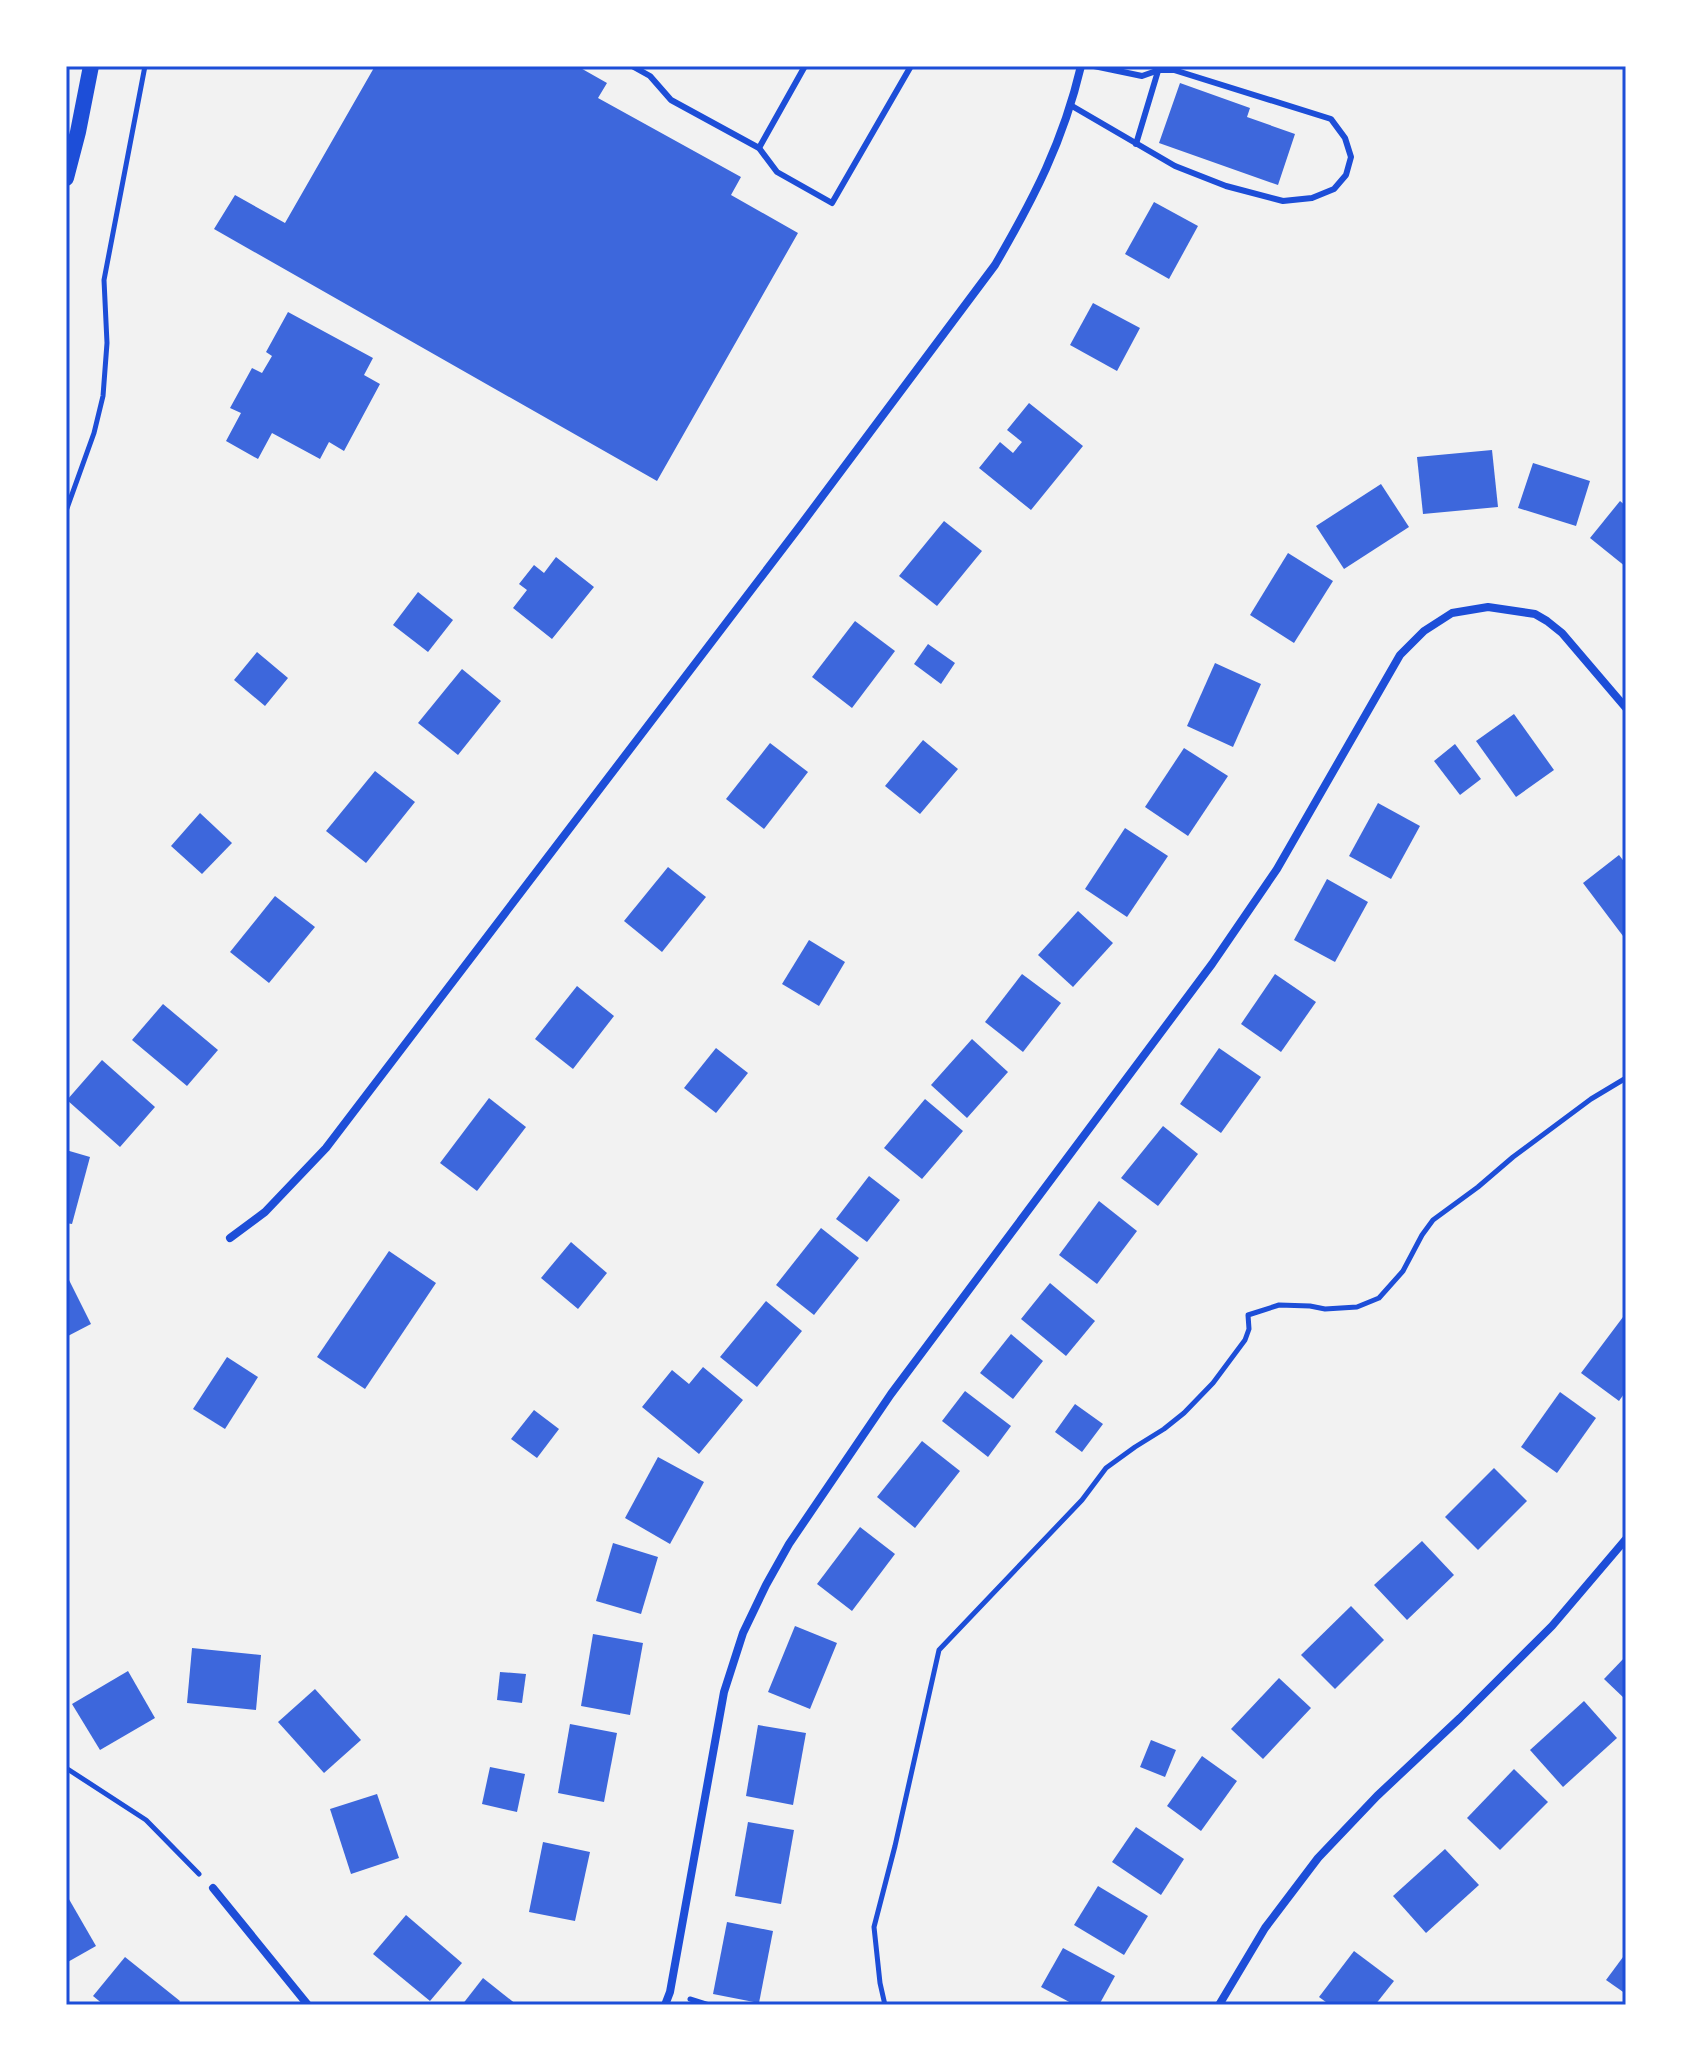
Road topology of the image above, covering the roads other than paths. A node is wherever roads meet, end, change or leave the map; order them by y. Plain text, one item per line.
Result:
1 (91, 66) edge
2 (632, 66) edge
3 (805, 66) edge
4 (911, 66) edge
5 (1081, 66) edge
6 (1094, 66) edge
7 (1159, 70) junction
8 (1072, 106) junction
9 (1136, 144) junction
10 (759, 148) junction
11 (66, 178) edge
12 (1626, 708) edge
13 (230, 1238) dead end
14 (1626, 1539) edge
15 (213, 1888) road end
16 (308, 2005) edge
17 (665, 2005) edge
18 (1219, 2005) edge

1 - 11 main road
2 - 10 lane
3 - 10 lane
4 - 10 lane
5 - 8 street
6 - 7 lane
7 - 9 lane
7 - 9 lane
8 - 9 lane
8 - 13 street
12 - 17 street
14 - 18 street
15 - 16 street

